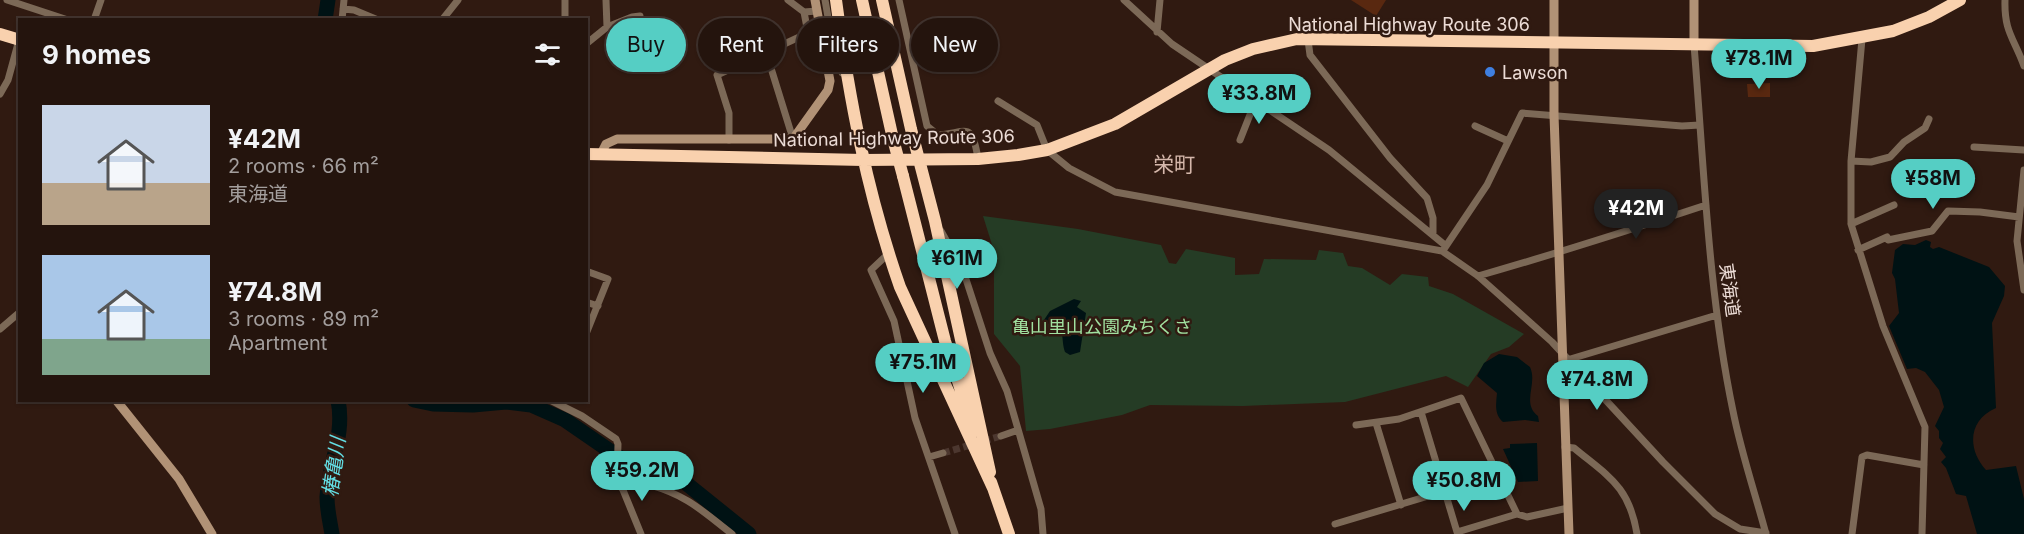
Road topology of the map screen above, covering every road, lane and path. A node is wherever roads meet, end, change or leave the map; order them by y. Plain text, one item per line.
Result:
1 (7, 0) edge
2 (101, 0) edge
3 (344, 0) edge
4 (458, 0) edge
5 (565, 0) edge
6 (606, 0) edge
7 (788, 0) edge
8 (815, 0) edge
9 (825, 0) edge
10 (836, 0) edge
11 (862, 0) edge
12 (882, 0) edge
13 (899, 0) edge
14 (1124, 0) edge
15 (1160, 0) edge
16 (1554, 0) edge
17 (1694, 0) edge
18 (1960, 0) edge
19 (2005, 0) edge
20 (343, 9) junction
21 (816, 11) junction
22 (804, 12) junction
23 (640, 16) dead end
24 (62, 18) edge
25 (95, 18) edge
26 (342, 18) edge
27 (373, 18) edge
28 (444, 18) edge
29 (565, 18) edge
30 (607, 18) edge
31 (627, 18) edge
32 (606, 28) edge
33 (1157, 32) junction
34 (0, 34) edge
35 (18, 39) edge
36 (1862, 39) junction
37 (1308, 40) junction
38 (588, 42) edge
39 (1554, 42) junction
40 (785, 43) edge
41 (1694, 45) junction
42 (18, 47) edge
43 (2024, 66) edge
44 (1207, 68) junction
45 (723, 72) edge
46 (772, 72) edge
47 (847, 83) junction
48 (0, 94) edge
49 (998, 100) dead end
50 (1255, 102) junction
51 (1554, 115) junction
52 (1929, 119) dead end
53 (1700, 125) junction
54 (1475, 126) dead end
55 (793, 139) junction
56 (729, 140) junction
57 (1240, 140) dead end
58 (1508, 141) junction
59 (1974, 147) dead end
60 (1047, 150) junction
61 (2024, 150) edge
62 (588, 154) edge
63 (601, 154) junction
64 (919, 159) junction
65 (978, 159) junction
66 (862, 160) junction
67 (1851, 161) junction
68 (2024, 170) edge
69 (1706, 205) junction
70 (1893, 205) dead end
71 (2022, 214) edge
72 (935, 221) junction
73 (1851, 224) junction
74 (1433, 233) junction
75 (1444, 248) junction
76 (1857, 250) junction
77 (1558, 253) junction
78 (888, 254) junction
79 (2022, 262) edge
80 (588, 272) edge
81 (1478, 276) junction
82 (2024, 290) edge
83 (588, 303) edge
84 (597, 306) junction
85 (18, 313) edge
86 (1718, 315) junction
87 (2, 324) edge
88 (588, 329) edge
89 (1564, 357) junction
90 (118, 402) edge
91 (554, 402) edge
92 (1421, 412) junction
93 (1376, 423) junction
94 (1356, 425) dead end
95 (1018, 430) junction
96 (1001, 436) tunnel mouth
97 (1565, 447) junction
98 (943, 453) tunnel mouth
99 (929, 458) junction
100 (1924, 465) junction
101 (617, 481) junction
102 (993, 488) junction
103 (1445, 491) junction
104 (1401, 505) junction
105 (1568, 508) junction
106 (1517, 514) junction
107 (1335, 524) dead end
108 (1766, 533) edge
109 (212, 534) edge
110 (641, 534) edge
111 (732, 534) edge
112 (955, 534) edge
113 (1009, 534) edge
114 (1043, 534) edge
115 (1569, 534) edge
116 (1637, 534) edge
117 (1852, 534) edge
118 (1922, 534) edge

1 - 24 street
2 - 25 street
3 - 20 street
4 - 28 street
5 - 29 street
6 - 30 street
7 - 22 street
8 - 21 street
9 - 47 street
10 - 47 highway
11 - 102 highway, bridge
12 - 64 highway
13 - 65 street
14 - 33 street
15 - 33 street
16 - 39 street
17 - 41 street
18 - 36 highway, National Highway Route 306
19 - 43 street
20 - 26 street
20 - 27 street
21 - 22 street
21 - 55 street
22 - 40 street
23 - 31 street
32 - 38 street
33 - 44 street
34 - 35 highway
36 - 41 highway, National Highway Route 306
36 - 67 street
37 - 39 highway, National Highway Route 306
37 - 44 highway, National Highway Route 306
37 - 74 street
39 - 41 highway, National Highway Route 306
39 - 51 street
41 - 53 street, 東海道
42 - 48 street
44 - 50 street
44 - 60 highway, National Highway Route 306
45 - 56 street
46 - 55 street
47 - 66 highway
49 - 60 street
50 - 57 street
50 - 74 street
51 - 53 street
51 - 58 street
51 - 77 street
52 - 67 street
53 - 69 street, 東海道
54 - 58 street
55 - 56 street
56 - 63 street
58 - 75 street
59 - 61 street
60 - 65 highway, National Highway Route 306
60 - 75 street
62 - 63 highway, National Highway Route 306
63 - 66 highway, National Highway Route 306
64 - 65 highway, National Highway Route 306
64 - 66 highway, National Highway Route 306
64 - 72 highway
66 - 78 highway
67 - 73 street
68 - 71 street
69 - 77 street
69 - 86 street, 東海道
70 - 73 street
71 - 76 street
71 - 79 street
72 - 95 street
72 - 102 highway
73 - 76 street
74 - 75 street
75 - 81 street
76 - 100 street
77 - 81 street
77 - 89 street
78 - 99 street
78 - 102 highway
79 - 82 street
80 - 84 street
81 - 89 street
83 - 84 street
84 - 88 street
85 - 87 street
86 - 89 street
86 - 108 street, 東海道
89 - 97 street
89 - 108 street
90 - 109 street
91 - 101 street
92 - 93 street
92 - 103 street
92 - 106 street
93 - 94 street
93 - 104 street
95 - 96 street
95 - 114 street
97 - 105 street
97 - 116 street
98 - 99 street
99 - 112 street
100 - 117 street
100 - 118 street
101 - 110 street
101 - 111 street
102 - 113 highway
103 - 104 street
103 - 106 street
104 - 107 street
105 - 106 street
105 - 115 street

